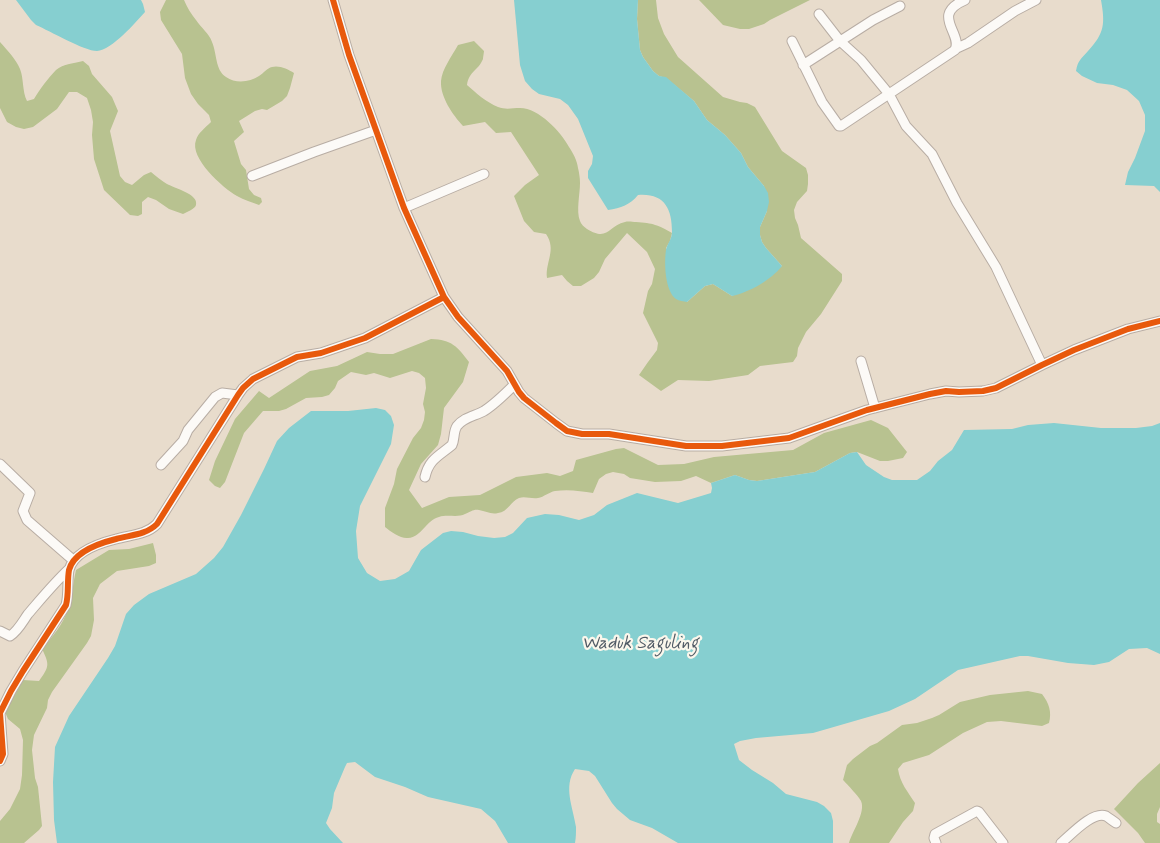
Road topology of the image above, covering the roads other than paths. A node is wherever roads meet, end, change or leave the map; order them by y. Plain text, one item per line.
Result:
1 (333, 0) edge
2 (965, 0) edge
3 (1036, 0) edge
4 (900, 6) dead end
5 (819, 14) dead end
6 (792, 41) dead end
7 (840, 41) junction
8 (955, 48) junction
9 (803, 64) junction
10 (888, 94) junction
11 (376, 130) junction
12 (484, 174) dead end
13 (252, 176) dead end
14 (404, 208) junction
15 (444, 297) junction
16 (1160, 321) edge
17 (861, 362) dead end
18 (1042, 364) junction
19 (514, 385) junction
20 (238, 395) junction
21 (875, 408) junction
22 (0, 464) edge
23 (161, 465) dead end
24 (425, 477) dead end
25 (73, 560) junction
26 (69, 570) junction
27 (0, 631) edge
28 (0, 712) edge
29 (0, 761) edge
30 (1116, 824) dead end
31 (936, 843) edge
32 (1003, 843) edge
33 (1062, 843) edge

1 - 11 street
2 - 8 street
3 - 8 street
4 - 7 street
5 - 7 street
6 - 9 street
7 - 9 street
7 - 10 street
8 - 10 street
9 - 10 street
10 - 18 street
11 - 13 street
11 - 14 street
12 - 14 street
14 - 15 street
15 - 19 street
15 - 20 street
16 - 18 street
17 - 21 street
18 - 21 street
19 - 21 street
19 - 24 street
20 - 23 street
20 - 25 street
22 - 25 street
25 - 26 street
26 - 27 street
26 - 28 street
28 - 29 street
30 - 33 street
31 - 32 street

